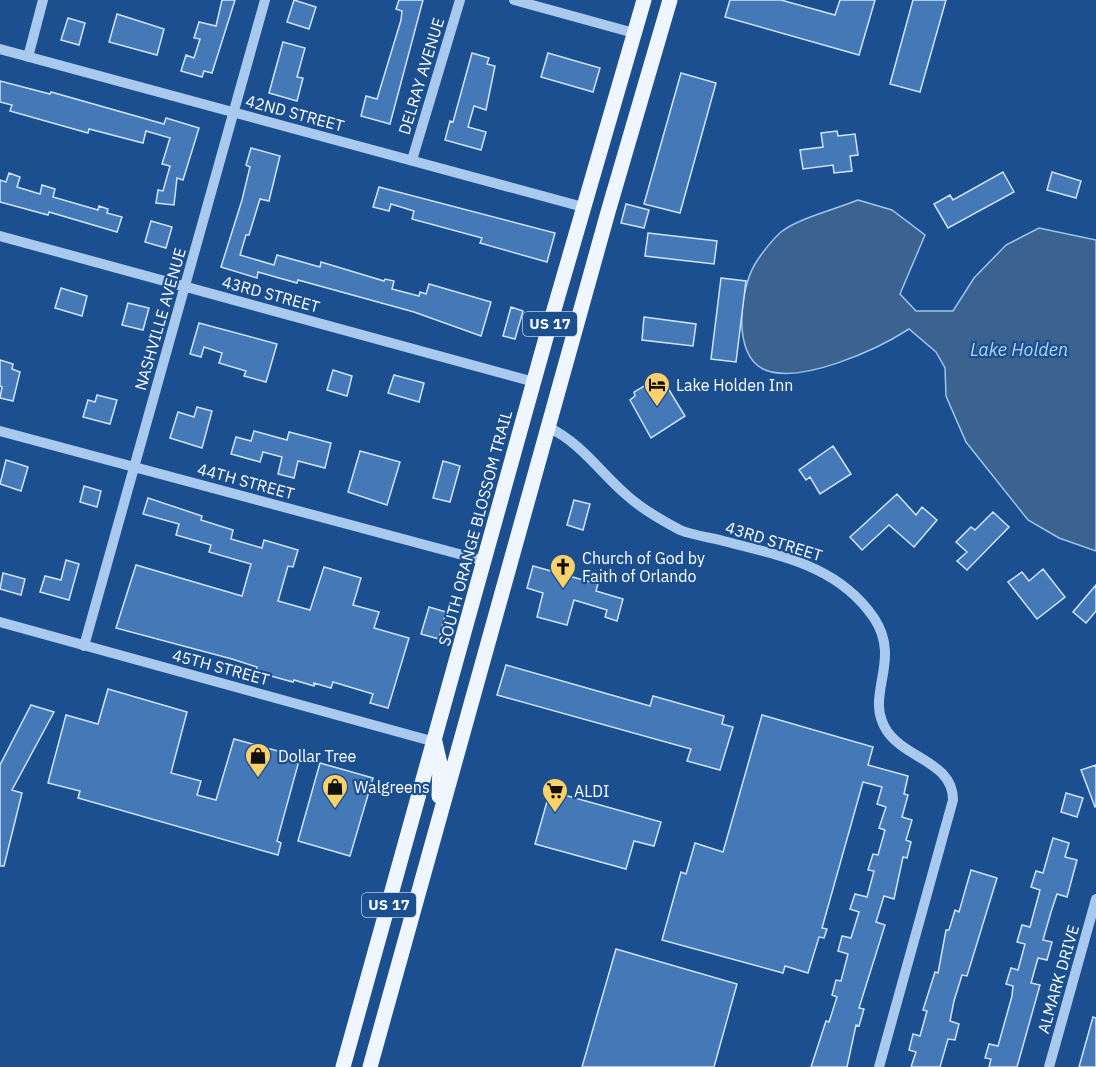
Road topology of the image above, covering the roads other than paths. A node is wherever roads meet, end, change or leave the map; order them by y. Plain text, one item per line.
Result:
1 (43, 0) edge
2 (265, 0) edge
3 (460, 0) edge
4 (514, 0) edge
5 (644, 0) edge
6 (670, 0) edge
7 (634, 33) junction
8 (0, 49) edge
9 (28, 57) junction
10 (648, 76) junction
11 (234, 112) junction
12 (412, 160) junction
13 (583, 207) junction
14 (0, 236) edge
15 (185, 286) junction
16 (534, 382) junction
17 (548, 427) junction
18 (0, 431) edge
19 (135, 467) junction
20 (485, 561) junction
21 (0, 622) edge
22 (84, 645) junction
23 (451, 682) junction
24 (463, 732) junction
25 (435, 742) junction
26 (439, 820) junction
27 (1096, 899) edge
28 (343, 1067) edge
29 (370, 1067) edge
30 (879, 1067) edge
31 (1049, 1067) edge

1 - 9 street
2 - 11 street, NASHVILLE AVENUE
3 - 12 street, DELRAY AVENUE
4 - 7 street
5 - 7 main road, SOUTH ORANGE BLOSSOM TRAIL / US 17
6 - 10 main road, US 17
7 - 10 main road
7 - 13 main road, SOUTH ORANGE BLOSSOM TRAIL / US 17
8 - 9 street, 42ND STREET
9 - 11 street, 42ND STREET
10 - 17 main road, US 17
11 - 12 street, 42ND STREET
11 - 15 street, NASHVILLE AVENUE
12 - 13 street, 42ND STREET
13 - 16 main road, SOUTH ORANGE BLOSSOM TRAIL / US 17
14 - 15 street, 43RD STREET
15 - 16 street, 43RD STREET
15 - 19 street, NASHVILLE AVENUE
16 - 20 main road, SOUTH ORANGE BLOSSOM TRAIL / US 17
17 - 24 main road, US 17
17 - 30 street, 43RD STREET
18 - 19 street, 44TH STREET
19 - 20 street, 44TH STREET
19 - 22 street, NASHVILLE AVENUE
20 - 23 main road, SOUTH ORANGE BLOSSOM TRAIL / US 17
21 - 22 street, 45TH STREET
22 - 25 street, 45TH STREET
23 - 24 main road
23 - 25 main road, SOUTH ORANGE BLOSSOM TRAIL / US 17
24 - 26 main road, US 17
25 - 26 main road
25 - 28 main road, SOUTH ORANGE BLOSSOM TRAIL / US 17
26 - 29 main road, US 17
27 - 31 street, ALMARK DRIVE

